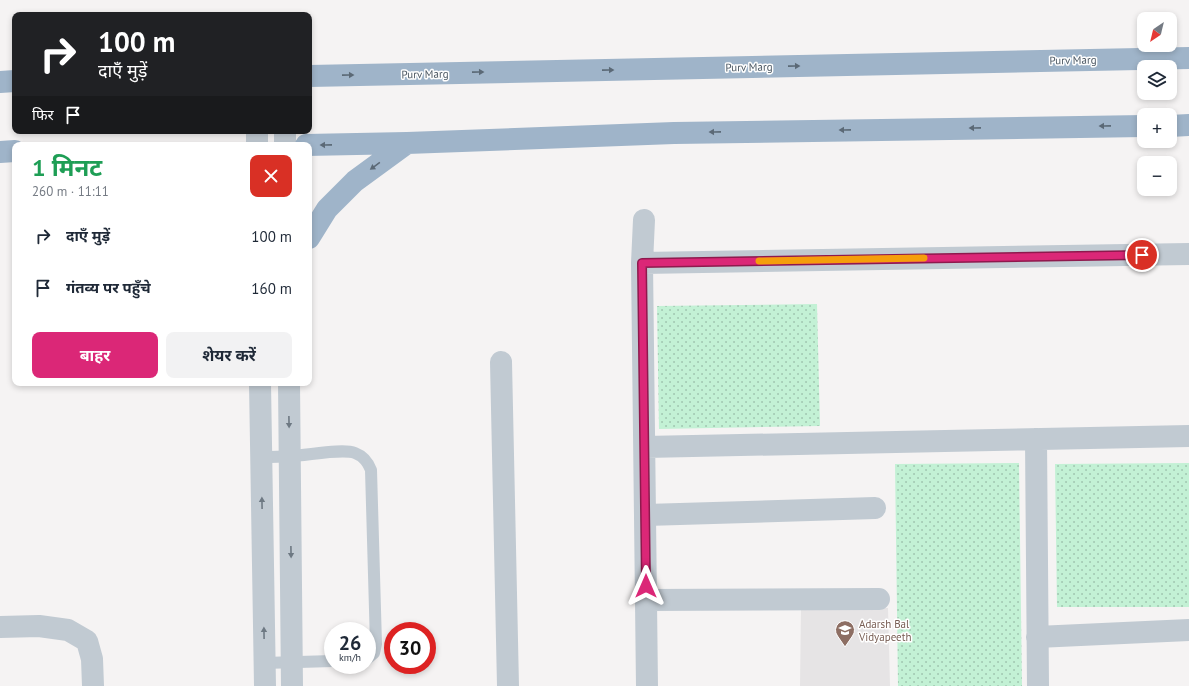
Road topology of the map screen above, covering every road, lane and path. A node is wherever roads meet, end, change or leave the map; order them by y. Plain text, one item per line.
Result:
1 (1189, 58) edge
2 (312, 76) edge
3 (12, 81) edge
4 (0, 82) edge
5 (1189, 125) edge
6 (1137, 126) edge
7 (1177, 126) edge
8 (406, 143) junction
9 (312, 145) edge
10 (12, 151) edge
11 (0, 152) edge
12 (644, 220) dead end
13 (312, 233) edge
14 (1189, 254) edge
15 (642, 263) junction
16 (501, 362) dead end
17 (260, 386) edge
18 (289, 386) edge
19 (1189, 436) edge
20 (1036, 439) junction
21 (645, 447) junction
22 (290, 456) junction
23 (261, 457) junction
24 (875, 508) dead end
25 (646, 515) junction
26 (878, 599) dead end
27 (646, 600) junction
28 (375, 622) edge
29 (0, 627) edge
30 (1189, 630) edge
31 (1037, 637) junction
32 (324, 661) edge
33 (292, 662) junction
34 (264, 663) junction
35 (93, 686) edge
36 (265, 686) edge
37 (292, 686) edge
38 (508, 686) edge
39 (647, 686) edge
40 (1038, 686) edge

2 -> 1 highway, Purv Marg
3 - 4 highway
5 - 7 highway
6 -> 8 highway
8 -> 9 highway
8 -> 13 highway
10 - 11 highway
12 - 15 street
14 - 15 street
15 - 21 street
16 - 38 street
17 - 23 street
18 -> 22 street
19 - 20 street
20 - 21 street
20 - 31 street
21 - 25 street
22 - 23 lane
22 - 28 lane
22 -> 33 street
34 -> 23 street
24 - 25 street
25 - 27 street
26 - 27 street
27 - 39 street
29 - 35 street
30 - 31 street
31 - 40 street
32 - 33 lane
33 - 34 lane
33 - 37 street
34 - 36 street

